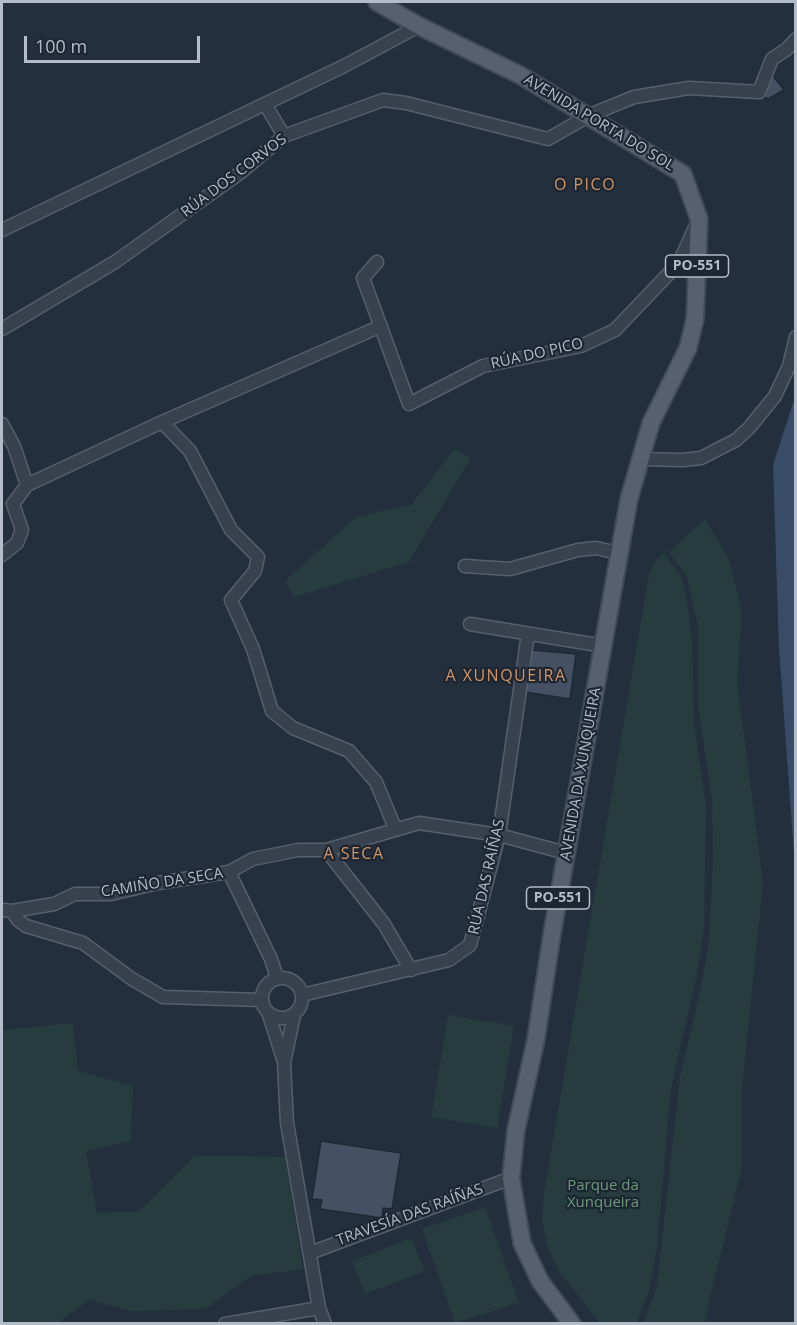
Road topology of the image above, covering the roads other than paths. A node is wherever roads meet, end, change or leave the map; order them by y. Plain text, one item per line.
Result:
1 (377, 2) edge
2 (419, 26) junction
3 (795, 39) edge
4 (265, 104) junction
5 (590, 116) junction
6 (284, 136) junction
7 (699, 219) junction
8 (2, 230) edge
9 (377, 262) dead end
10 (381, 326) junction
11 (2, 329) edge
12 (795, 337) edge
13 (162, 422) junction
14 (2, 424) edge
15 (639, 459) junction
16 (27, 485) junction
17 (618, 553) junction
18 (2, 555) edge
19 (465, 566) dead end
20 (470, 624) dead end
21 (528, 634) junction
22 (604, 646) junction
23 (395, 828) junction
24 (499, 835) junction
25 (326, 850) junction
26 (566, 854) junction
27 (229, 872) junction
28 (7, 910) edge
29 (411, 970) junction
30 (277, 978) junction
31 (302, 995) junction
32 (261, 1000) junction
33 (269, 1015) junction
34 (294, 1015) junction
35 (284, 1063) junction
36 (511, 1178) junction
37 (310, 1253) junction
38 (319, 1308) junction
39 (225, 1323) edge
40 (325, 1323) edge
41 (572, 1323) edge

1 - 2 main road, AVENIDA PORTA DO SOL / PO-551
2 - 4 street
2 - 5 main road, AVENIDA PORTA DO SOL / PO-551
3 - 5 street, RÚA DOS CORVOS
4 - 6 street
4 - 8 street
5 - 6 street, RÚA DOS CORVOS
5 - 7 main road, AVENIDA PORTA DO SOL / PO-551
6 - 11 street, RÚA DOS CORVOS
7 - 10 street, RÚA DO PICO
7 - 15 main road, AVENIDA PORTA DO SOL / PO-551
9 - 10 street, RÚA DO PICO
10 - 13 street
12 - 15 street
13 - 16 street
13 - 23 street
14 - 16 street
15 - 17 main road, AVENIDA DA XUNQUEIRA / PO-551
16 - 18 street
17 - 19 street
17 - 22 main road, AVENIDA DA XUNQUEIRA / PO-551
20 - 21 street
21 - 22 street
21 - 24 street, RÚA DAS RAÍÑAS
22 - 26 main road, AVENIDA DA XUNQUEIRA / PO-551
23 - 24 street, CAMIÑO DA SECA
23 - 25 street, CAMIÑO DA SECA
24 - 26 street, CAMIÑO DA SECA
24 - 29 street, RÚA DAS RAÍÑAS
25 - 27 street, CAMIÑO DA SECA
25 - 29 street
26 - 36 main road, AVENIDA DA XUNQUEIRA / PO-551
27 - 28 street, CAMIÑO DA SECA
27 - 30 street
28 - 32 street
29 - 31 street, RÚA DAS RAÍÑAS
30 - 31 street
30 - 32 street
31 - 34 street
32 - 33 street
33 - 34 street
33 - 35 street
34 - 35 street
35 - 37 street
36 - 37 street, TRAVESÍA DAS RAÍÑAS
36 - 41 main road, AVENIDA DA XUNQUEIRA / PO-551
37 - 38 street
38 - 39 street
38 - 40 street

